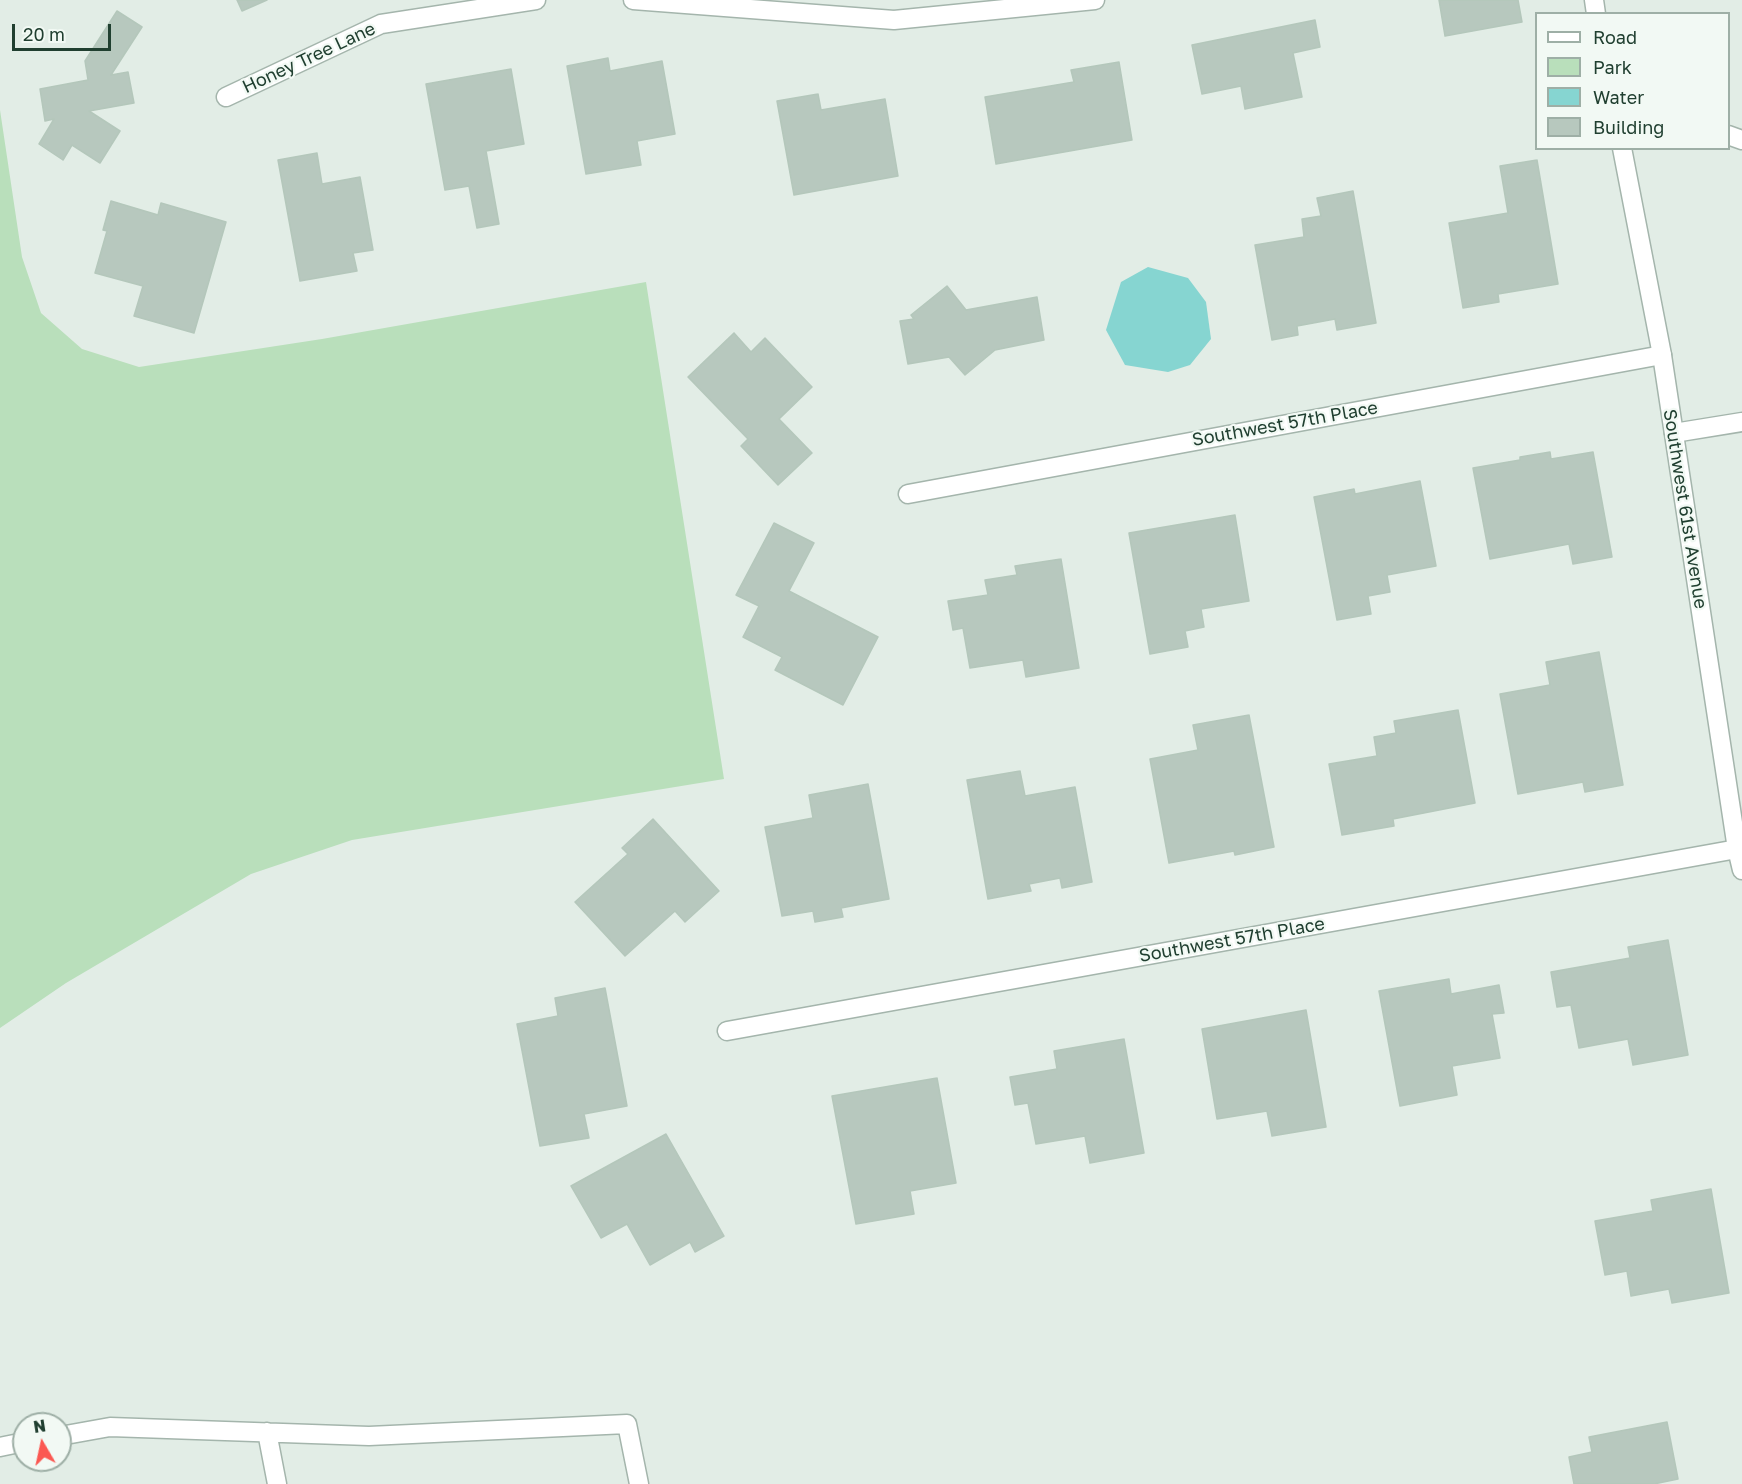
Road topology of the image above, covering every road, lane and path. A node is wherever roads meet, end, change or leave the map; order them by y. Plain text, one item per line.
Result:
1 (536, 0) edge
2 (633, 0) edge
3 (1095, 0) edge
4 (226, 97) dead end
5 (1622, 150) edge
6 (1662, 355) junction
7 (1742, 422) edge
8 (1674, 433) junction
9 (908, 494) dead end
10 (1737, 849) junction
11 (1742, 870) edge
12 (727, 1031) dead end
13 (267, 1432) junction
14 (72, 1434) edge
15 (277, 1484) edge
16 (639, 1484) edge

1 - 4 street, Honey Tree Lane
2 - 3 street
5 - 6 street, Southwest 61st Avenue
6 - 8 street, Southwest 61st Avenue
6 - 9 street, Southwest 57th Place
7 - 8 street
8 - 10 street, Southwest 61st Avenue
10 - 11 street, Southwest 61st Avenue
10 - 12 street, Southwest 57th Place
13 - 14 street
13 - 15 street
13 - 16 street

